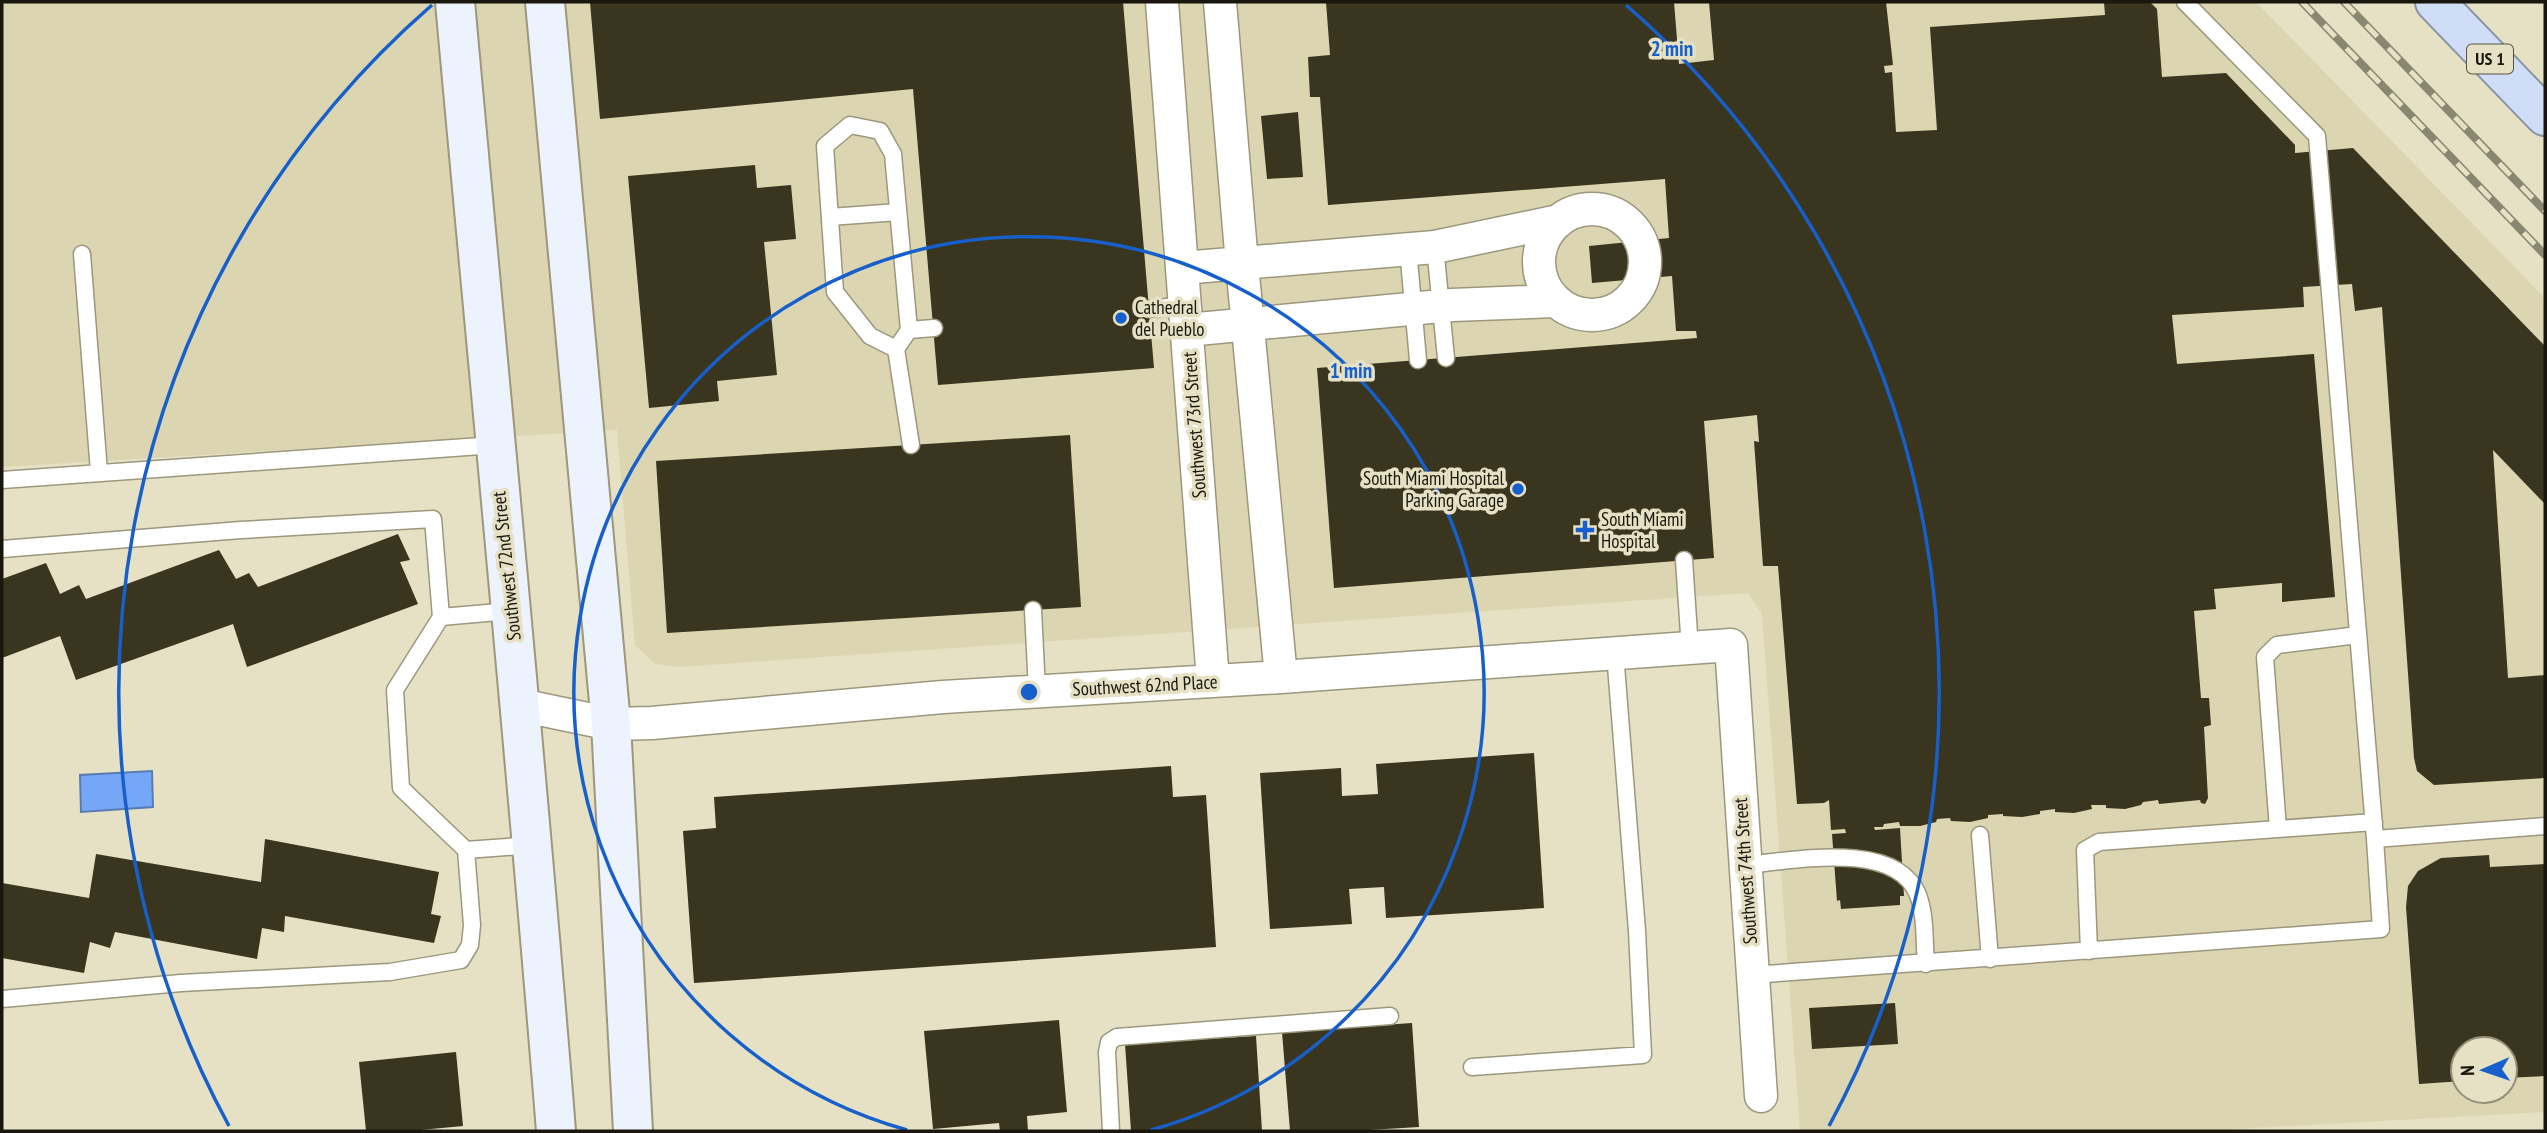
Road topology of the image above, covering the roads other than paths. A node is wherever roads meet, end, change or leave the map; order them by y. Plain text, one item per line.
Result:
1 (455, 2) edge
2 (545, 2) edge
3 (1162, 2) edge
4 (1220, 2) edge
5 (2185, 2) edge
6 (2435, 2) edge
7 (2545, 116) edge
8 (898, 212) junction
9 (830, 217) junction
10 (1559, 221) junction
11 (1422, 248) junction
12 (82, 254) dead end
13 (1242, 264) junction
14 (1182, 268) junction
15 (1555, 301) junction
16 (1427, 308) junction
17 (1149, 309) dead end
18 (1186, 318) junction
19 (1248, 325) junction
20 (934, 328) dead end
21 (909, 330) junction
22 (896, 349) junction
23 (1446, 358) dead end
24 (1418, 360) dead end
25 (495, 445) junction
26 (911, 445) dead end
27 (99, 472) junction
28 (2, 480) edge
29 (2, 549) edge
30 (1684, 560) dead end
31 (1033, 610) dead end
32 (510, 611) junction
33 (441, 617) junction
34 (2358, 635) junction
35 (1731, 645) joint
36 (1690, 649) junction
37 (1615, 653) junction
38 (1282, 677) junction
39 (1213, 681) junction
40 (1037, 691) junction
41 (520, 705) junction
42 (611, 724) junction
43 (2545, 825) edge
44 (2278, 829) junction
45 (2374, 831) junction
46 (1980, 835) dead end
47 (533, 845) junction
48 (466, 850) junction
49 (1745, 865) junction
50 (2089, 951) junction
51 (1990, 959) junction
52 (1926, 964) junction
53 (1752, 975) junction
54 (2, 999) edge
55 (1390, 1016) dead end
56 (1472, 1067) dead end
57 (1761, 1096) dead end
58 (556, 1131) edge
59 (634, 1131) edge
60 (1111, 1131) edge

1 - 25 main road, Southwest 72nd Street
2 - 42 main road
3 - 14 street, Southwest 73rd Street
4 - 13 street
5 - 34 lane
6 - 7 highway, US 1
8 - 9 lane
8 - 9 lane
8 - 21 lane
9 - 22 lane
10 - 11 street
10 - 15 street
10 - 15 street
11 - 13 street
11 - 16 lane
11 - 16 lane
12 - 27 lane
13 - 14 street
13 - 19 street
14 - 18 street, Southwest 73rd Street
15 - 16 street
16 - 19 street
16 - 23 lane
16 - 24 lane
17 - 18 lane
18 - 19 street
18 - 39 street, Southwest 73rd Street
19 - 38 street
20 - 21 lane
21 - 22 lane
22 - 26 lane
25 - 27 lane
25 - 32 main road, Southwest 72nd Street
27 - 28 lane
29 - 33 lane
30 - 36 lane
31 - 40 lane
32 - 33 lane
32 - 41 main road, Southwest 72nd Street
33 - 48 lane
34 - 44 lane
34 - 45 lane
35 - 36 street, Southwest 62nd Place
35 - 49 street, Southwest 74th Street
36 - 37 street, Southwest 62nd Place
37 - 38 street, Southwest 62nd Place
37 - 56 lane
38 - 39 street, Southwest 62nd Place
39 - 40 street, Southwest 62nd Place
40 - 42 street, Southwest 62nd Place
41 - 42 street, Southwest 62nd Place
41 - 47 main road, Southwest 72nd Street
42 - 59 main road
43 - 45 lane
44 - 45 lane
44 - 50 lane
45 - 50 lane
46 - 51 lane
47 - 48 lane
47 - 58 main road, Southwest 72nd Street
48 - 54 lane
49 - 52 lane
49 - 53 street, Southwest 74th Street
50 - 51 lane
51 - 52 lane
52 - 53 lane
53 - 57 street, Southwest 74th Street
55 - 60 lane

